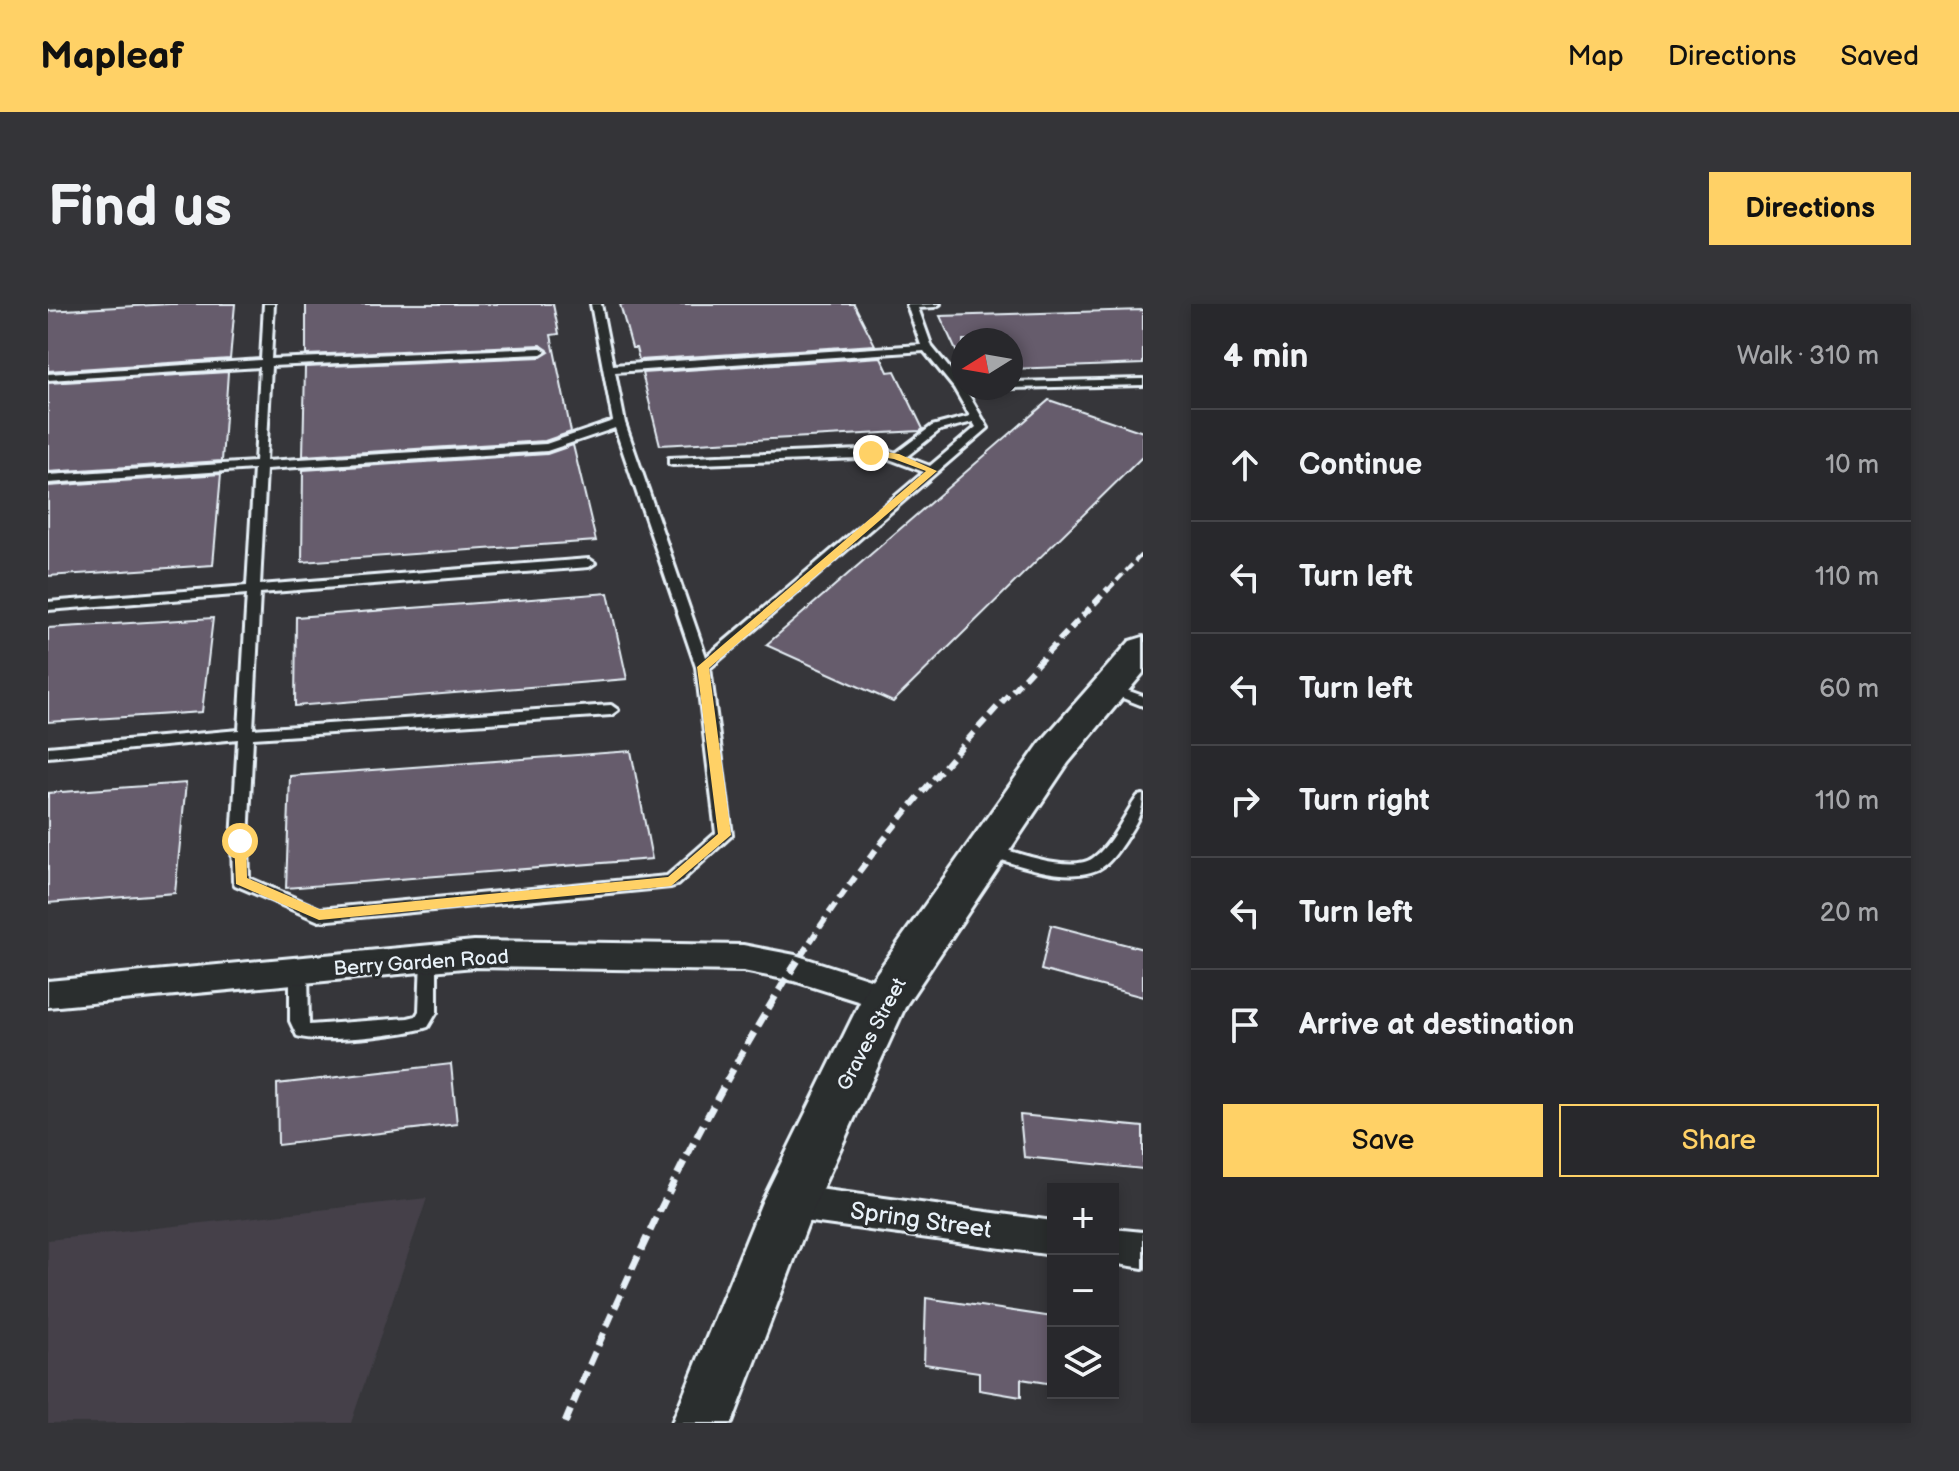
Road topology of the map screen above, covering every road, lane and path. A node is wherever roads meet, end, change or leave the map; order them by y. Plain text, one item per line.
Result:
1 (269, 304) edge
2 (596, 304) edge
3 (928, 304) edge
4 (935, 304) edge
5 (927, 348) junction
6 (541, 351) dead end
7 (265, 363) junction
8 (609, 369) junction
9 (951, 376) edge
10 (48, 377) edge
11 (1143, 382) edge
12 (1023, 385) edge
13 (968, 400) edge
14 (977, 418) junction
15 (619, 423) junction
16 (898, 457) junction
17 (673, 461) dead end
18 (260, 464) junction
19 (933, 471) junction
20 (48, 479) edge
21 (589, 563) dead end
22 (253, 589) junction
23 (48, 606) edge
24 (1143, 649) edge
25 (703, 667) junction
26 (1126, 694) edge
27 (611, 710) dead end
28 (246, 734) junction
29 (48, 752) edge
30 (1143, 800) edge
31 (988, 850) junction
32 (429, 959) junction
33 (299, 971) junction
34 (48, 994) edge
35 (886, 997) junction
36 (789, 1202) junction
37 (1047, 1237) edge
38 (1119, 1247) edge
39 (1143, 1250) edge
40 (702, 1423) edge

1 - 7 lane
2 - 8 lane
3 - 4 lane
3 - 5 lane
5 - 8 lane
5 - 9 lane
6 - 7 lane
7 - 10 lane
7 - 18 lane
8 - 15 lane
11 - 12 lane
13 - 14 lane
14 - 16 lane
14 - 19 lane
15 - 18 lane
15 - 25 lane
16 - 17 lane
16 - 19 lane
18 - 20 lane
18 - 22 lane
19 - 25 lane
21 - 22 lane
22 - 23 lane
22 - 28 lane
24 - 26 street, Graves Street
25 - 28 lane
26 - 31 street, Graves Street
27 - 28 lane
28 - 29 lane
30 - 31 lane
31 - 35 street, Graves Street
32 - 33 street, Berry Garden Road
32 - 33 lane
32 - 35 street, Berry Garden Road
33 - 34 street, Berry Garden Road
35 - 36 street, Graves Street
36 - 37 street, Spring Street
36 - 40 street, Graves Street
38 - 39 street

